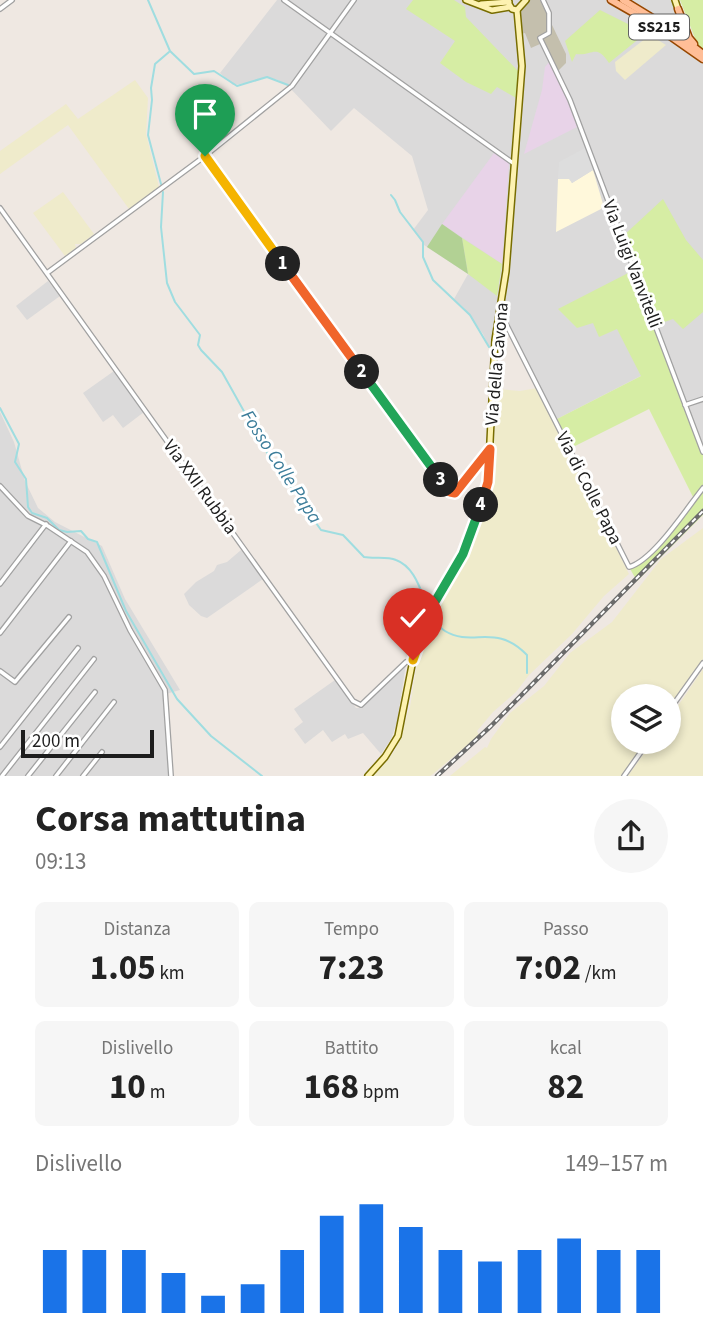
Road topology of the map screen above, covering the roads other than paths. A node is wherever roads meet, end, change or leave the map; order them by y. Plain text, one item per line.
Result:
1 (12, 0) edge
2 (285, 0) edge
3 (354, 0) edge
4 (467, 0) edge
5 (526, 0) edge
6 (543, 0) edge
7 (611, 0) edge
8 (623, 0) edge
9 (675, 0) edge
10 (510, 3) edge
11 (0, 9) edge
12 (678, 9) junction
13 (517, 10) junction
14 (669, 28) junction
15 (330, 33) junction
16 (701, 52) edge
17 (703, 60) edge
18 (205, 156) junction
19 (513, 163) junction
20 (0, 208) edge
21 (46, 273) junction
22 (500, 312) junction
23 (703, 399) edge
24 (685, 405) junction
25 (490, 449) junction
26 (703, 452) edge
27 (0, 486) edge
28 (703, 488) edge
29 (46, 524) junction
30 (71, 541) junction
31 (0, 584) edge
32 (69, 617) dead end
33 (0, 633) edge
34 (78, 648) dead end
35 (94, 659) dead end
36 (413, 660) junction
37 (703, 663) edge
38 (0, 671) edge
39 (95, 692) dead end
40 (681, 694) edge
41 (114, 702) dead end
42 (0, 747) edge
43 (102, 752) dead end
44 (640, 754) edge
45 (2, 776) edge
46 (28, 776) edge
47 (56, 776) edge
48 (83, 776) edge
49 (171, 776) edge
50 (368, 776) edge
51 (624, 776) edge

1 - 11 street
2 - 15 street
3 - 15 street
4 - 10 main road
5 - 13 main road
6 - 24 street, Via Luigi Vanvitelli
7 - 17 main road, SS215
8 - 14 main road, SS215
9 - 12 main road
10 - 13 main road
12 - 14 main road
12 - 16 main road
13 - 19 main road, Via della Cavona
14 - 16 main road, SS215
15 - 18 street
15 - 19 street
18 - 21 street
18 - 25 street
19 - 22 main road, Via della Cavona
20 - 21 street, Via XXII Rubbia
21 - 36 street, Via XXII Rubbia
22 - 25 main road, Via della Cavona
22 - 28 street, Via di Colle Papa
23 - 24 street
24 - 26 street, Via Luigi Vanvitelli
25 - 36 main road, Via della Cavona
27 - 29 street
29 - 30 street
29 - 31 street
30 - 33 street
30 - 49 street
32 - 38 street
34 - 42 street
35 - 45 street
36 - 50 main road, Via della Cavona
37 - 40 street
39 - 46 street
41 - 47 street
43 - 48 street
44 - 51 street

